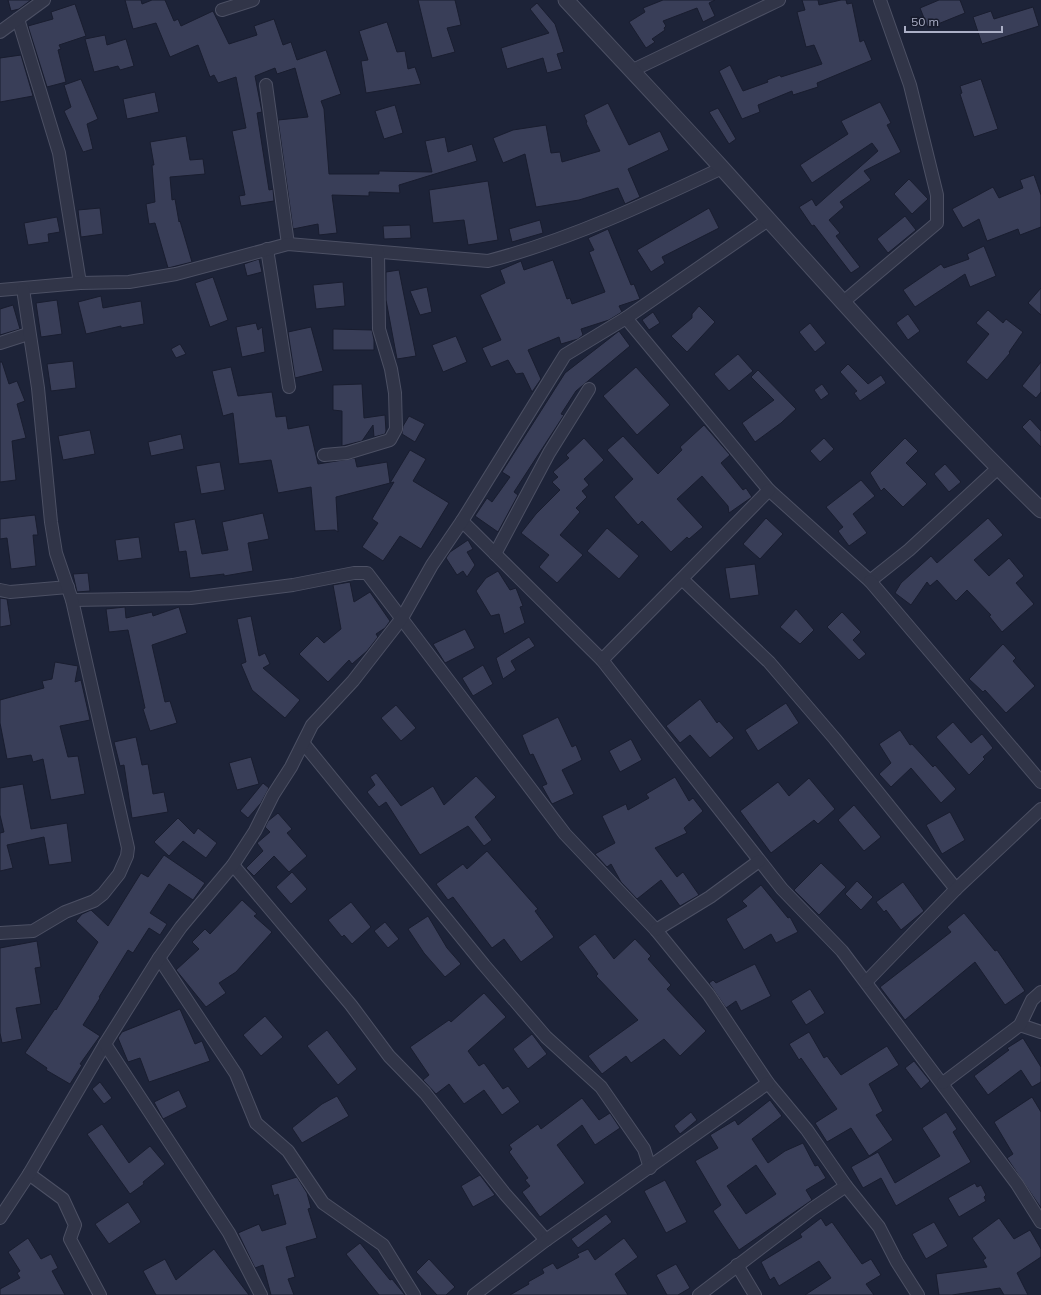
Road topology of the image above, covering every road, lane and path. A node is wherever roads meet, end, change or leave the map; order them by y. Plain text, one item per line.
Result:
1 (44, 0) edge
2 (252, 0) edge
3 (566, 0) edge
4 (779, 0) edge
5 (880, 0) edge
6 (222, 10) dead end
7 (18, 19) junction
8 (0, 32) edge
9 (632, 70) junction
10 (266, 85) dead end
11 (722, 168) junction
12 (768, 220) junction
13 (288, 244) junction
14 (267, 248) junction
15 (378, 252) junction
16 (80, 283) junction
17 (23, 289) junction
18 (0, 290) edge
19 (842, 303) junction
20 (626, 318) junction
21 (28, 334) junction
22 (0, 343) edge
23 (289, 387) dead end
24 (589, 389) dead end
25 (324, 455) dead end
26 (998, 468) junction
27 (769, 490) junction
28 (1041, 510) edge
29 (462, 521) junction
30 (495, 554) junction
31 (682, 579) junction
32 (870, 581) junction
33 (68, 587) junction
34 (0, 590) edge
35 (72, 600) junction
36 (402, 618) junction
37 (602, 660) junction
38 (304, 744) junction
39 (1041, 782) edge
40 (1041, 809) edge
41 (759, 861) junction
42 (233, 865) junction
43 (956, 889) junction
44 (656, 930) junction
45 (0, 933) edge
46 (159, 958) junction
47 (866, 982) junction
48 (1041, 992) edge
49 (1020, 1026) junction
50 (1041, 1032) edge
51 (105, 1044) junction
52 (768, 1083) junction
53 (943, 1083) junction
54 (650, 1168) junction
55 (29, 1174) junction
56 (846, 1186) junction
57 (0, 1218) edge
58 (1041, 1222) edge
59 (546, 1240) junction
60 (737, 1265) junction
61 (100, 1295) edge
62 (261, 1295) edge
63 (414, 1295) edge
64 (474, 1295) edge
65 (699, 1295) edge
66 (755, 1295) edge
67 (918, 1295) edge

1 - 7 street
2 - 6 street
3 - 9 street
4 - 9 street
5 - 19 street
7 - 8 street
7 - 16 street
9 - 11 street
10 - 13 street
11 - 12 street
11 - 15 street
12 - 19 street
12 - 20 street
13 - 14 street
13 - 15 street
14 - 16 street
14 - 23 street
15 - 25 street
16 - 17 street
17 - 18 street
17 - 21 street
19 - 26 street
20 - 27 street
20 - 29 street
21 - 22 street
21 - 33 street
24 - 30 street
26 - 28 street
26 - 32 street
27 - 31 street
27 - 32 street
29 - 30 street
29 - 36 street
30 - 37 street
31 - 37 street
31 - 43 street
32 - 39 street
33 - 34 street
33 - 35 street
35 - 36 street
35 - 45 street
36 - 38 street
36 - 44 street
37 - 41 street
38 - 42 street
38 - 54 street
40 - 43 street
41 - 44 street
41 - 47 street
42 - 46 street
42 - 59 street
43 - 47 street
44 - 52 street
46 - 51 street
46 - 63 street
47 - 53 street
48 - 49 street
49 - 50 street
49 - 53 street
51 - 55 street
51 - 62 street
52 - 54 street
52 - 56 street
53 - 58 street
54 - 59 street
55 - 57 street
55 - 61 street
56 - 60 street
56 - 67 street
59 - 64 street
60 - 65 street
60 - 66 street

